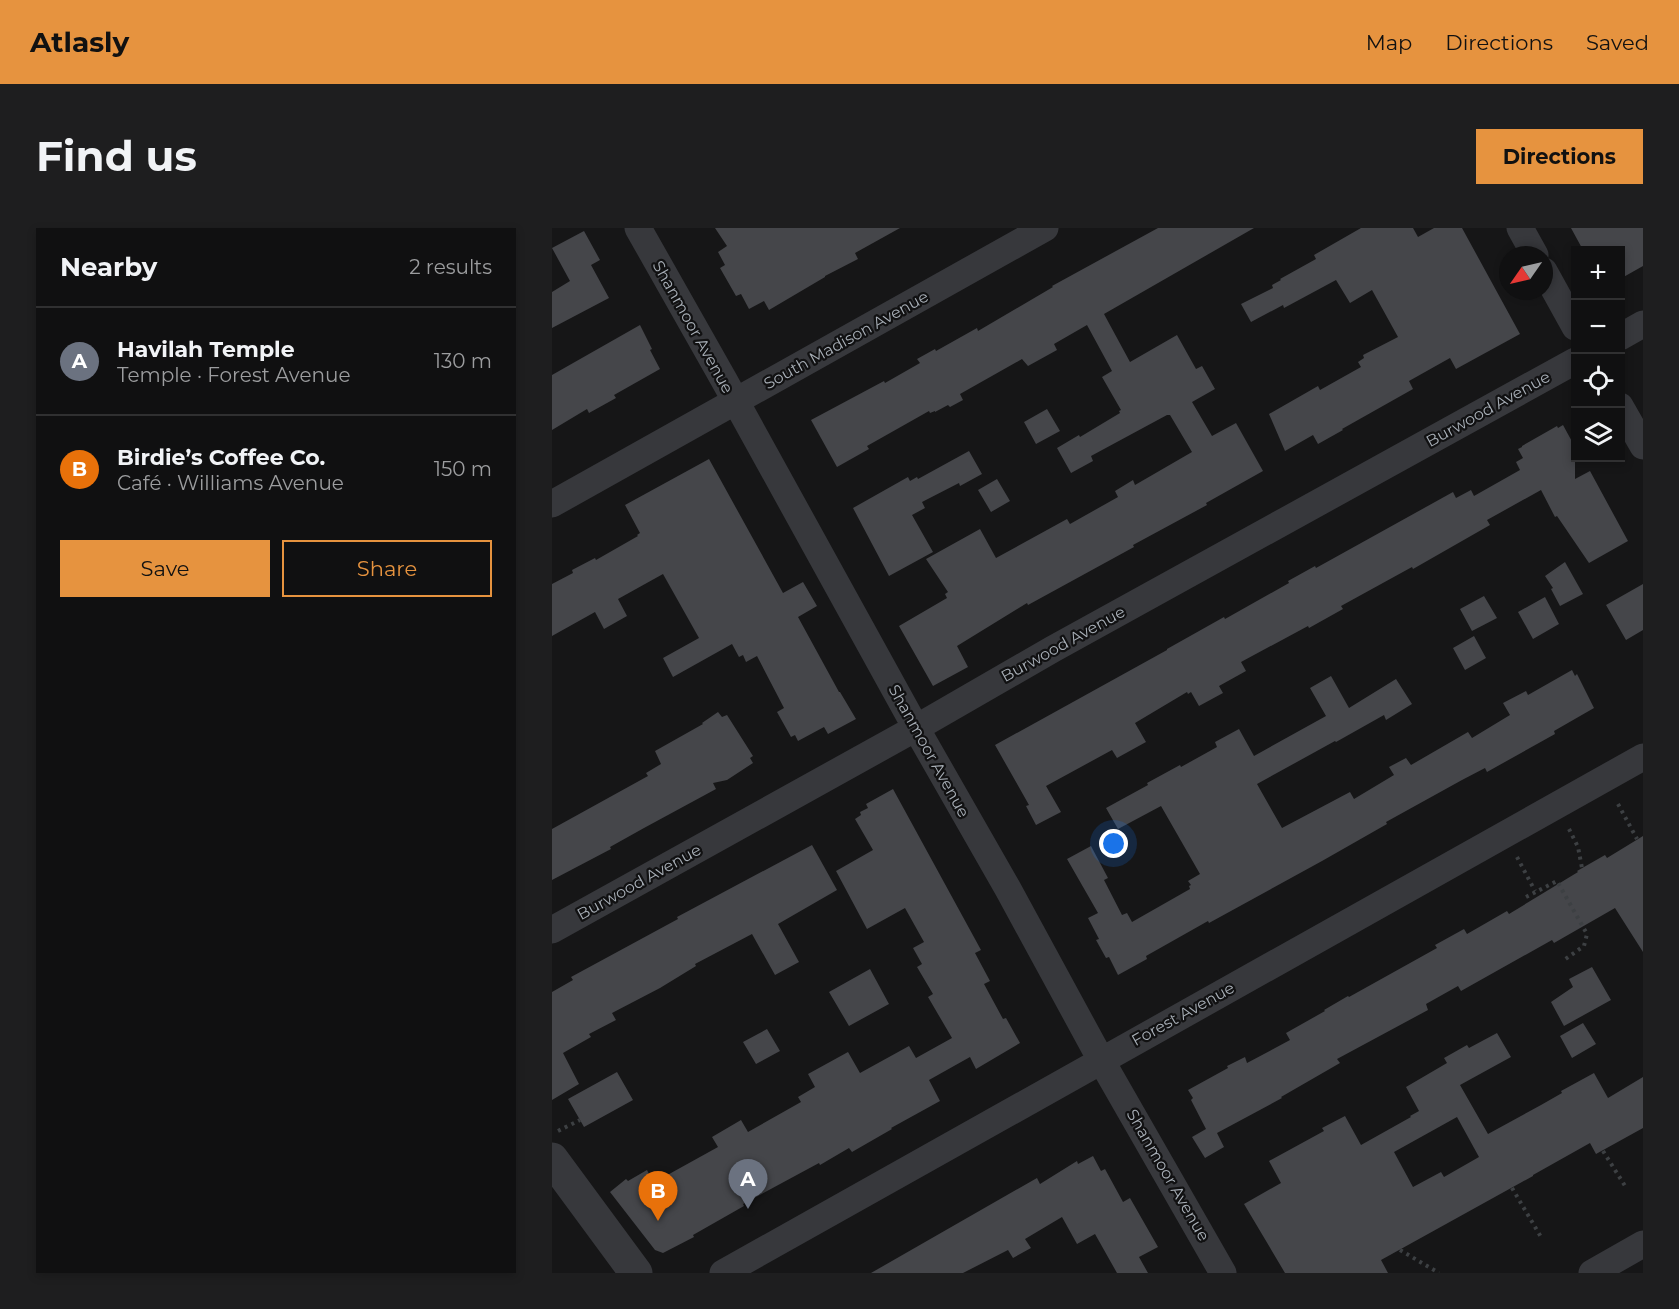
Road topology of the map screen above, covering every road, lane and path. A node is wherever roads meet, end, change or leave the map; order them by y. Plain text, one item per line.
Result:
1 (638, 228) edge
2 (1045, 228) edge
3 (1520, 228) edge
4 (1530, 246) edge
5 (1553, 287) edge
6 (1571, 320) edge
7 (1643, 324) edge
8 (1625, 334) edge
9 (1571, 363) edge
10 (735, 402) junction
11 (1621, 408) edge
12 (1643, 447) edge
13 (552, 504) edge
14 (916, 728) junction
15 (1643, 757) edge
16 (1618, 804) dead end
17 (1556, 806) junction
18 (1504, 835) junction
19 (1637, 839) dead end
20 (1582, 868) dead end
21 (1535, 891) junction
22 (1526, 897) dead end
23 (552, 930) edge
24 (1564, 960) dead end
25 (1101, 1060) junction
26 (580, 1120) dead end
27 (552, 1135) edge
28 (1603, 1150) dead end
29 (552, 1159) edge
30 (1512, 1188) dead end
31 (1628, 1189) dead end
32 (1541, 1237) dead end
33 (1643, 1244) edge
34 (1400, 1250) dead end
35 (636, 1273) edge
36 (723, 1273) edge
37 (1223, 1273) edge
38 (1439, 1273) edge
39 (1592, 1273) edge

1 - 10 street, Shanmoor Avenue
2 - 10 street, South Madison Avenue
3 - 4 street
5 - 6 street
7 - 8 street
9 - 14 street, Burwood Avenue
10 - 13 street, South Madison Avenue
10 - 14 street, Shanmoor Avenue
11 - 12 street
14 - 23 street, Burwood Avenue
14 - 25 street, Shanmoor Avenue
15 - 17 street, Forest Avenue
16 - 19 path
17 - 18 street, Forest Avenue
17 - 20 path
18 - 21 path
18 - 25 street, Forest Avenue
21 - 22 path
21 - 24 path
25 - 36 street, Forest Avenue
25 - 37 street, Shanmoor Avenue
26 - 27 path
28 - 31 path
29 - 35 street
30 - 32 path
33 - 39 street
34 - 38 path

